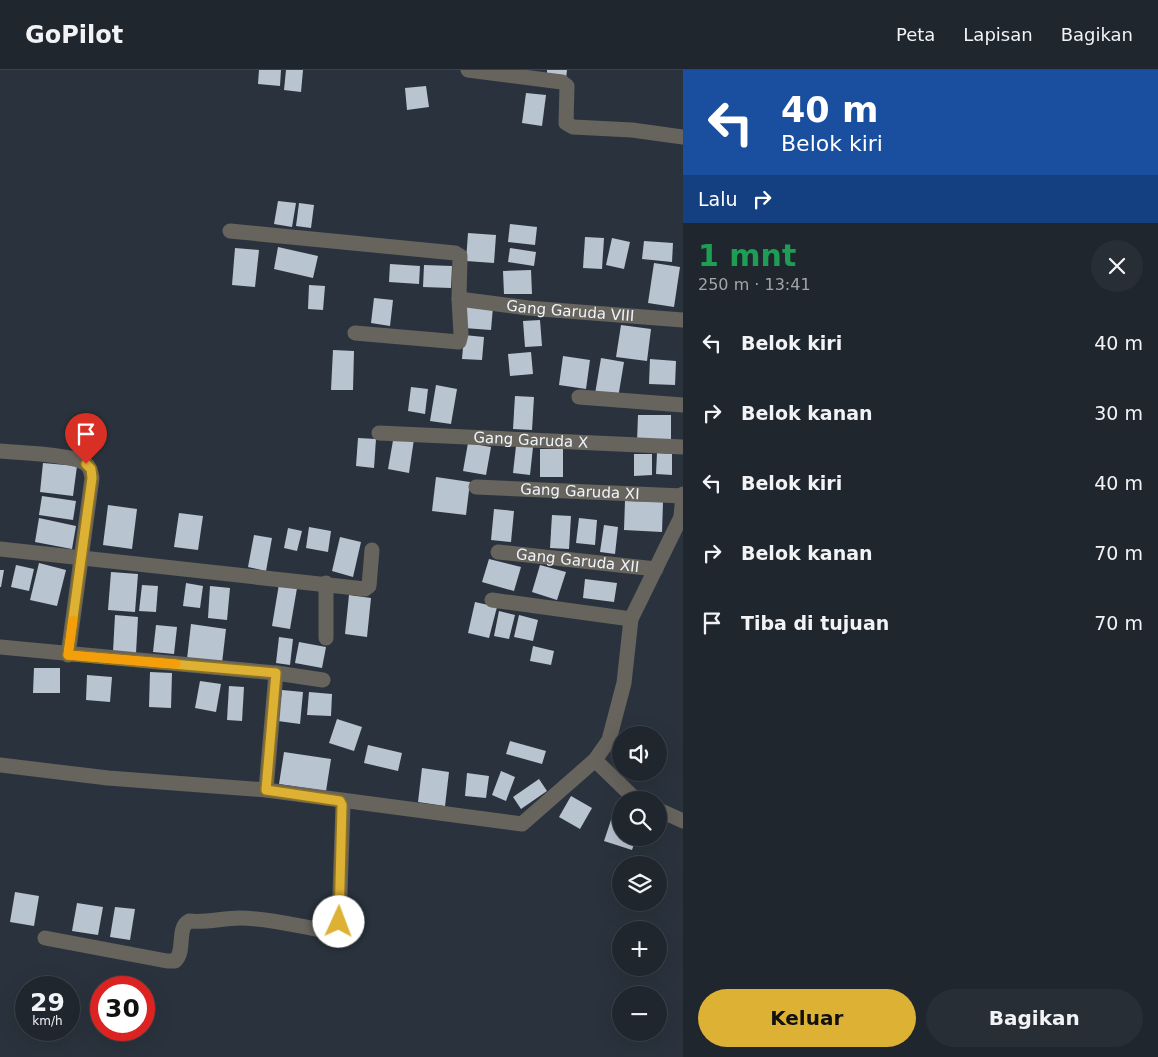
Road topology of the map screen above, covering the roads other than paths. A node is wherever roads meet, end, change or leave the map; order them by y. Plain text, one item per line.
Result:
1 (468, 70) edge
2 (683, 137) edge
3 (230, 231) dead end
4 (459, 299) junction
5 (683, 320) edge
6 (355, 334) dead end
7 (579, 397) dead end
8 (683, 405) edge
9 (379, 433) dead end
10 (683, 447) edge
11 (0, 451) edge
12 (476, 487) dead end
13 (683, 495) edge
14 (677, 542) edge
15 (0, 549) edge
16 (372, 550) dead end
17 (498, 552) dead end
18 (82, 557) junction
19 (656, 569) junction
20 (326, 584) junction
21 (492, 600) dead end
22 (631, 619) junction
23 (326, 638) dead end
24 (0, 648) edge
25 (68, 655) junction
26 (276, 673) junction
27 (324, 680) dead end
28 (595, 760) junction
29 (0, 765) edge
30 (266, 790) junction
31 (627, 791) edge
32 (340, 801) junction
33 (667, 814) edge
34 (683, 821) edge
35 (45, 938) dead end

1 - 2 street
3 - 4 street
4 - 5 street, Gang Garuda VIII
4 - 6 street
7 - 8 street
9 - 10 street, Gang Garuda X
11 - 18 street
12 - 13 street, Gang Garuda XI
13 - 14 street
14 - 19 street
15 - 18 street
16 - 20 street
17 - 19 street, Gang Garuda XII
18 - 20 street
18 - 25 street
19 - 22 street
20 - 23 street
21 - 22 street
22 - 28 street
24 - 25 street
25 - 26 street
26 - 27 street
26 - 30 street
28 - 31 street
28 - 32 street
29 - 30 street
30 - 32 street
32 - 35 street
33 - 34 street

